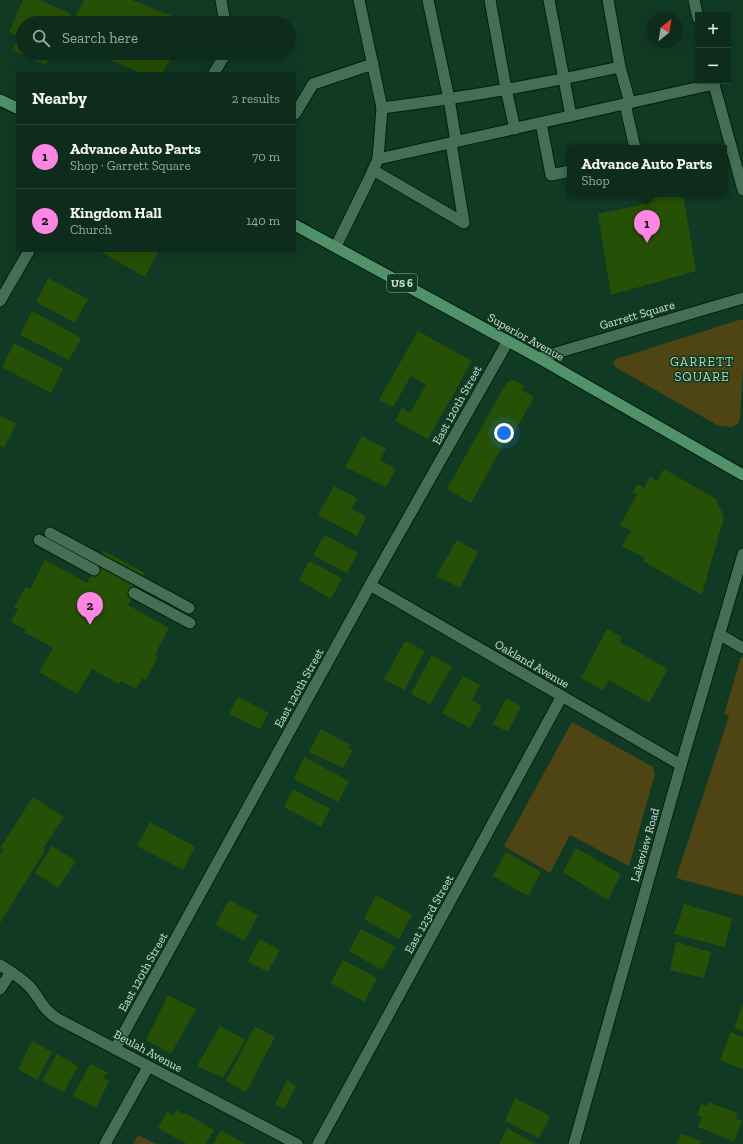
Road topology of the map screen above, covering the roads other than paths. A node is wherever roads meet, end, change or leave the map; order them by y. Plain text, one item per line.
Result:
1 (221, 0) edge
2 (359, 0) edge
3 (428, 0) edge
4 (490, 0) edge
5 (549, 0) edge
6 (608, 0) edge
7 (694, 0) edge
8 (697, 12) edge
9 (224, 16) edge
10 (222, 60) edge
11 (373, 64) junction
12 (620, 67) junction
13 (215, 72) edge
14 (563, 79) junction
15 (710, 84) edge
16 (714, 84) edge
17 (506, 89) junction
18 (449, 99) junction
19 (0, 100) edge
20 (627, 104) junction
21 (16, 108) edge
22 (382, 108) junction
23 (296, 112) edge
24 (571, 116) junction
25 (541, 123) junction
26 (515, 129) junction
27 (454, 142) junction
28 (634, 145) edge
29 (378, 159) junction
30 (373, 170) junction
31 (567, 172) edge
32 (743, 190) edge
33 (296, 226) edge
34 (336, 246) junction
35 (27, 252) edge
36 (743, 298) edge
37 (0, 301) edge
38 (508, 341) junction
39 (539, 358) junction
40 (743, 475) edge
41 (50, 533) dead end
42 (39, 540) dead end
43 (743, 554) edge
44 (94, 570) dead end
45 (370, 585) junction
46 (134, 593) dead end
47 (189, 608) dead end
48 (190, 623) dead end
49 (719, 634) junction
50 (743, 648) edge
51 (562, 696) junction
52 (681, 765) junction
53 (0, 965) edge
54 (10, 972) junction
55 (0, 988) edge
56 (115, 1049) junction
57 (148, 1067) junction
58 (105, 1144) edge
59 (297, 1144) edge
60 (318, 1144) edge
61 (574, 1144) edge

1 - 9 street
2 - 11 street
3 - 18 street
4 - 17 street
5 - 14 street
6 - 12 street
7 - 8 street
10 - 13 street
11 - 22 street
11 - 23 street
12 - 14 street
12 - 20 street
14 - 17 street
14 - 24 street
15 - 20 street
16 - 32 street
17 - 18 street
17 - 26 street
18 - 22 street
18 - 27 street
19 - 21 main road
20 - 24 street
20 - 28 street
22 - 29 street
24 - 25 street
25 - 26 street
25 - 31 street
26 - 27 street
27 - 29 street
27 - 30 street
29 - 30 street
30 - 34 street
33 - 34 main road, Superior Avenue / US 6
34 - 38 main road, Superior Avenue / US 6
35 - 37 street
36 - 39 street, Garrett Square
38 - 39 main road, Superior Avenue / US 6
38 - 45 street, East 120th Street
39 - 40 main road, Superior Avenue / US 6
41 - 47 street
42 - 44 street
43 - 49 street, Lakeview Road
45 - 51 street, Oakland Avenue
45 - 56 street, East 120th Street
46 - 48 street
49 - 50 street
49 - 52 street, Lakeview Road
51 - 52 street, Oakland Avenue
51 - 60 street, East 123rd Street
52 - 61 street, Lakeview Road
53 - 54 street, Beulah Avenue
54 - 55 street
54 - 56 street, Beulah Avenue
56 - 57 street, Beulah Avenue
57 - 58 street
57 - 59 street, Beulah Avenue

